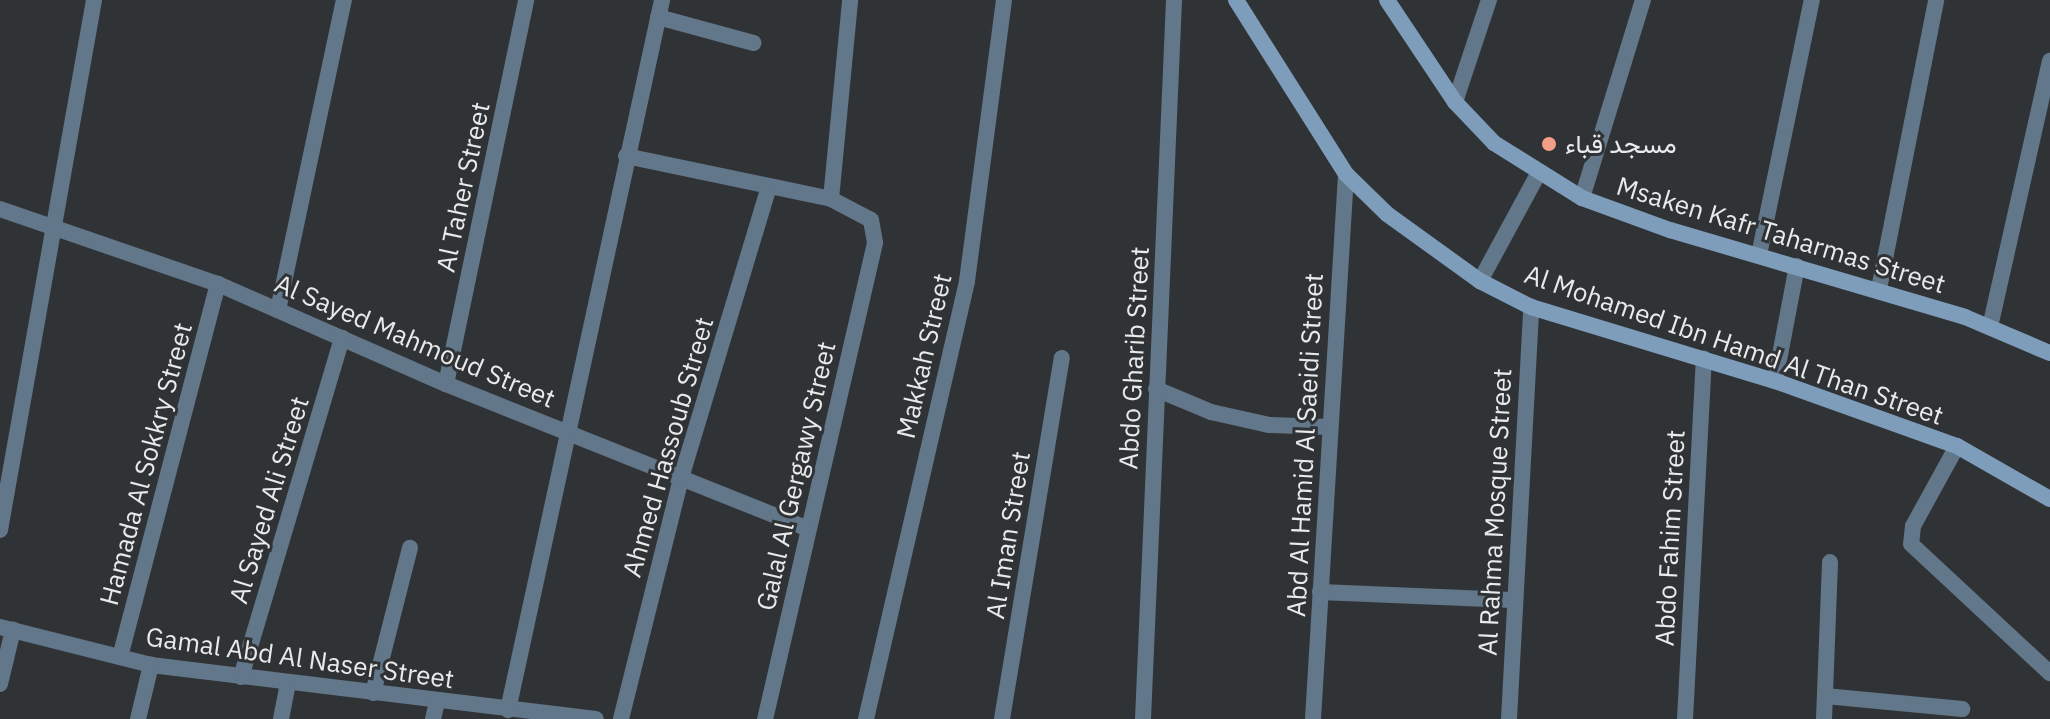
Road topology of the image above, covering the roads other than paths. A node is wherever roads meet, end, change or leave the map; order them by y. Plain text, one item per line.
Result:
1 (94, 0) edge
2 (344, 0) edge
3 (526, 0) edge
4 (662, 0) edge
5 (850, 0) edge
6 (1004, 0) edge
7 (1174, 0) edge
8 (1236, 0) edge
9 (1387, 0) edge
10 (1489, 0) edge
11 (1643, 0) edge
12 (1812, 0) edge
13 (1936, 0) edge
14 (658, 17) junction
15 (754, 43) dead end
16 (2050, 61) edge
17 (1455, 102) junction
18 (626, 156) junction
19 (1346, 174) junction
20 (1538, 174) junction
21 (768, 189) junction
22 (1582, 198) junction
23 (831, 199) junction
24 (0, 209) edge
25 (52, 224) junction
26 (1759, 255) junction
27 (1797, 266) junction
28 (1480, 281) junction
29 (218, 284) junction
30 (1879, 289) junction
31 (1531, 307) junction
32 (278, 310) junction
33 (1990, 327) junction
34 (342, 338) junction
35 (2050, 353) edge
36 (1062, 358) dead end
37 (1704, 359) junction
38 (1775, 381) junction
39 (446, 384) junction
40 (1156, 389) junction
41 (1329, 427) junction
42 (570, 432) junction
43 (1957, 446) junction
44 (681, 478) junction
45 (2050, 499) edge
46 (808, 529) junction
47 (0, 530) edge
48 (410, 548) dead end
49 (1830, 562) dead end
50 (1320, 592) junction
51 (1512, 600) junction
52 (7, 629) edge
53 (120, 657) junction
54 (151, 665) junction
55 (2050, 673) edge
56 (241, 677) junction
57 (288, 683) junction
58 (0, 684) edge
59 (373, 693) junction
60 (1825, 696) junction
61 (437, 701) junction
62 (1962, 709) dead end
63 (508, 710) junction
64 (562, 718) edge
65 (138, 719) edge
66 (281, 719) edge
67 (433, 719) edge
68 (596, 719) edge
69 (621, 719) edge
70 (765, 719) edge
71 (866, 719) edge
72 (1002, 719) edge
73 (1143, 719) edge
74 (1313, 719) edge
75 (1509, 719) edge
76 (1685, 719) edge
77 (1824, 719) edge

1 - 25 street
2 - 32 street
3 - 39 street, Al Taher Street
4 - 14 street
5 - 23 street
6 - 71 street, Makkah Street
7 - 40 street, Abdo Gharib Street
8 - 19 street, Al Mohamed Ibn Hamd Al Than Street
9 - 17 street, Msaken Kafr Taharmas Street
10 - 17 street
11 - 22 street
12 - 26 street
13 - 30 street
14 - 15 street
14 - 18 street
16 - 33 street
17 - 20 street, Msaken Kafr Taharmas Street
18 - 21 street
18 - 42 street
19 - 28 street, Al Mohamed Ibn Hamd Al Than Street
19 - 41 street, Abd Al Hamid Al Saeidi Street
20 - 22 street, Msaken Kafr Taharmas Street
20 - 28 street
21 - 23 street
21 - 44 street, Ahmed Hassoub Street
22 - 26 street, Msaken Kafr Taharmas Street
23 - 46 street, Galal Al Gergawy Street
24 - 25 street, Al Sayed Mahmoud Street
25 - 29 street, Al Sayed Mahmoud Street
25 - 47 street
26 - 27 street, Msaken Kafr Taharmas Street
27 - 30 street, Msaken Kafr Taharmas Street
27 - 38 street
28 - 31 street, Al Mohamed Ibn Hamd Al Than Street
29 - 32 street, Al Sayed Mahmoud Street
29 - 53 street, Hamada Al Sokkry Street
30 - 33 street, Msaken Kafr Taharmas Street
31 - 37 street, Al Mohamed Ibn Hamd Al Than Street
31 - 51 street, Al Rahma Mosque Street
32 - 34 street, Al Sayed Mahmoud Street
33 - 35 street, Msaken Kafr Taharmas Street
34 - 39 street, Al Sayed Mahmoud Street
34 - 56 street, Al Sayed Ali Street
36 - 72 street, Al Iman Street
37 - 38 street, Al Mohamed Ibn Hamd Al Than Street
37 - 76 street, Abdo Fahim Street
38 - 43 street, Al Mohamed Ibn Hamd Al Than Street
39 - 42 street, Al Sayed Mahmoud Street
40 - 41 street
40 - 73 street, Abdo Gharib Street
41 - 50 street, Abd Al Hamid Al Saeidi Street
42 - 44 street, Al Sayed Mahmoud Street
42 - 63 street
43 - 45 street, Al Mohamed Ibn Hamd Al Than Street
43 - 55 street
44 - 46 street, Al Sayed Mahmoud Street
44 - 69 street, Ahmed Hassoub Street
46 - 70 street, Galal Al Gergawy Street
48 - 59 street
49 - 60 street
50 - 51 street
50 - 74 street, Abd Al Hamid Al Saeidi Street
51 - 75 street, Al Rahma Mosque Street
52 - 53 street, Gamal Abd Al Naser Street
52 - 58 street
53 - 54 street, Gamal Abd Al Naser Street
54 - 56 street, Gamal Abd Al Naser Street
54 - 65 street
56 - 57 street, Gamal Abd Al Naser Street
57 - 59 street, Gamal Abd Al Naser Street
57 - 66 street
59 - 61 street, Gamal Abd Al Naser Street
60 - 62 street
60 - 77 street
61 - 63 street, Gamal Abd Al Naser Street
61 - 67 street
63 - 64 street, Gamal Abd Al Naser Street
64 - 68 street, Gamal Abd Al Naser Street

